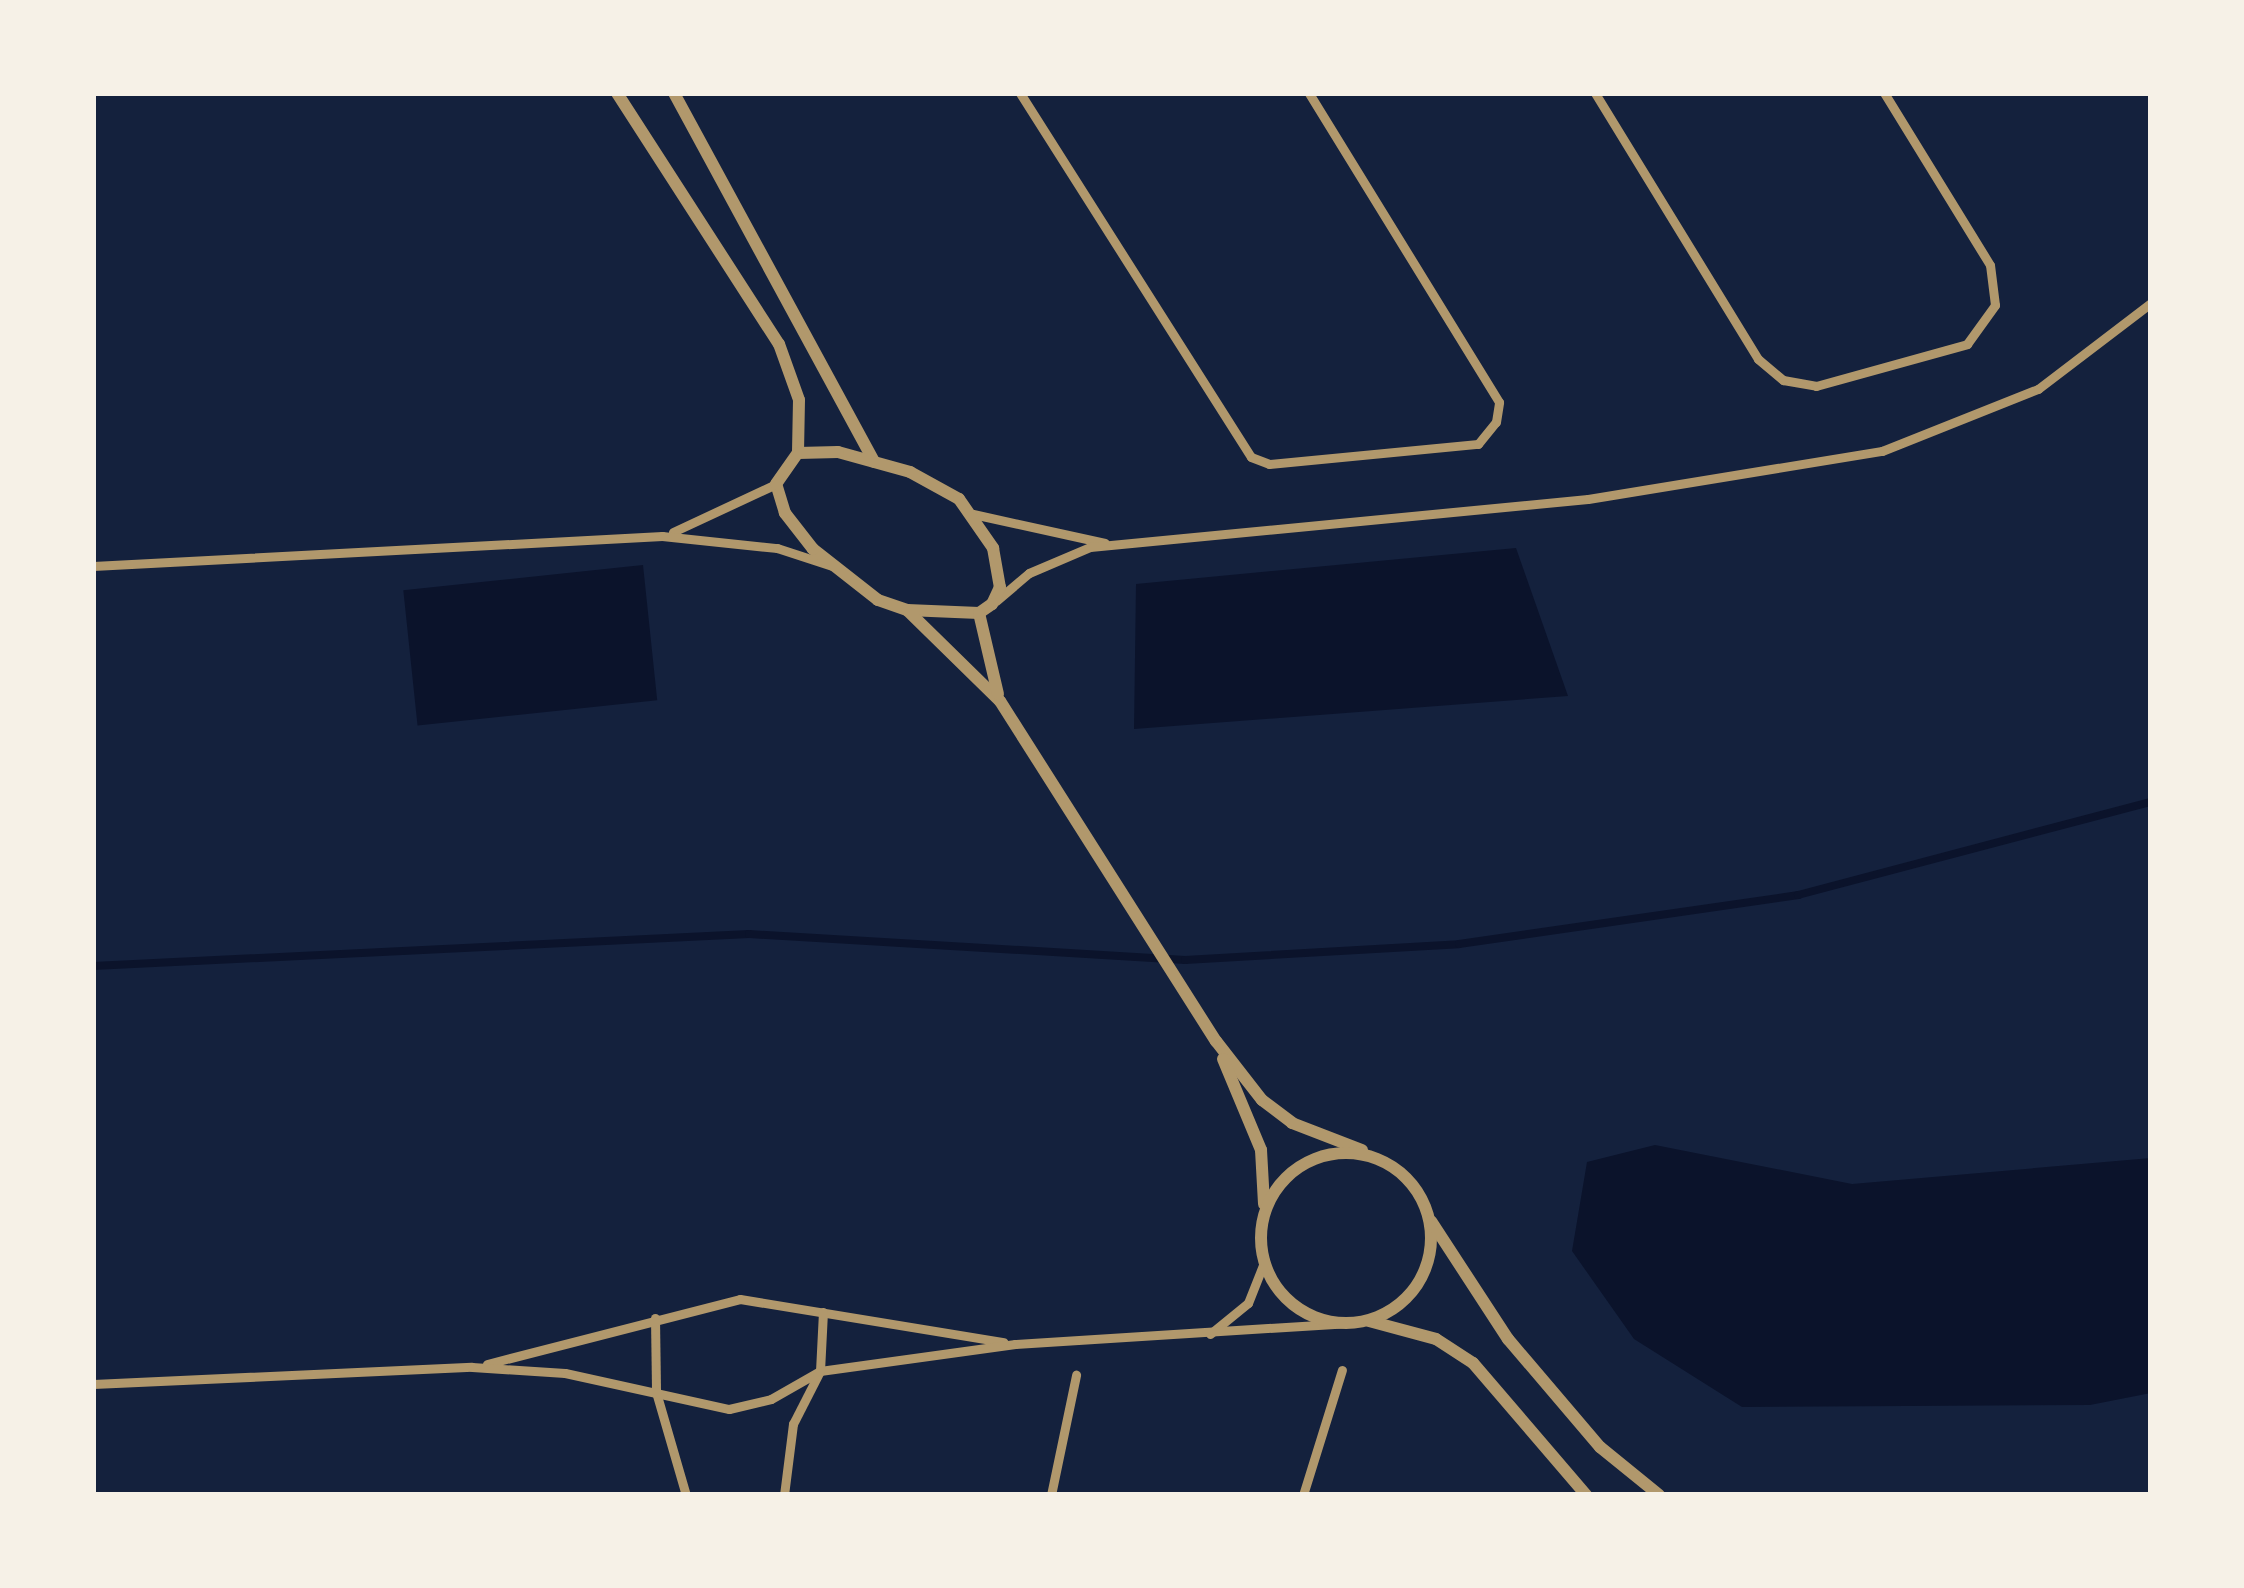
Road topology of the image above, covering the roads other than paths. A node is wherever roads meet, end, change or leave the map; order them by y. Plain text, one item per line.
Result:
1 (617, 93) edge
2 (674, 93) edge
3 (1021, 93) edge
4 (1309, 93) edge
5 (1595, 93) edge
6 (1884, 93) edge
7 (1030, 99) edge
8 (2151, 303) edge
9 (798, 453) junction
10 (874, 462) junction
11 (776, 484) junction
12 (973, 514) junction
13 (662, 536) junction
14 (1129, 546) junction
15 (93, 566) edge
16 (832, 566) junction
17 (992, 604) junction
18 (907, 610) junction
19 (979, 613) junction
20 (1000, 700) junction
21 (1216, 1041) junction
22 (1362, 1150) junction
23 (1429, 1217) junction
24 (1262, 1226) junction
25 (1264, 1259) junction
26 (824, 1312) junction
27 (656, 1318) junction
28 (1368, 1321) junction
29 (1346, 1323) junction
30 (1207, 1337) junction
31 (1015, 1343) junction
32 (472, 1367) junction
33 (1342, 1370) dead end
34 (820, 1371) junction
35 (1076, 1375) dead end
36 (93, 1384) edge
37 (656, 1392) junction
38 (686, 1495) edge
39 (784, 1495) edge
40 (1051, 1495) edge
41 (1303, 1495) edge
42 (1586, 1495) edge
43 (1659, 1495) edge

1 - 9 street
2 - 10 street
3 - 7 street
4 - 7 street
5 - 6 street
8 - 14 street
9 - 10 street
9 - 11 street
10 - 12 street
11 - 13 street
11 - 16 street
12 - 14 street
12 - 17 street
13 - 15 street
13 - 16 street
14 - 17 street
16 - 18 street
17 - 19 street
18 - 19 street
18 - 20 street
19 - 20 street
20 - 21 street
21 - 22 street
21 - 24 street
22 - 23 street
22 - 24 street
23 - 28 street
23 - 43 street
24 - 25 street
25 - 29 street
25 - 30 street
26 - 27 street
26 - 31 street
26 - 34 street
27 - 32 street
27 - 37 street
28 - 29 street
28 - 42 street
29 - 30 street
30 - 31 street
31 - 34 street
32 - 36 street
32 - 37 street
33 - 41 street
34 - 37 street
34 - 39 street
35 - 40 street
37 - 38 street

